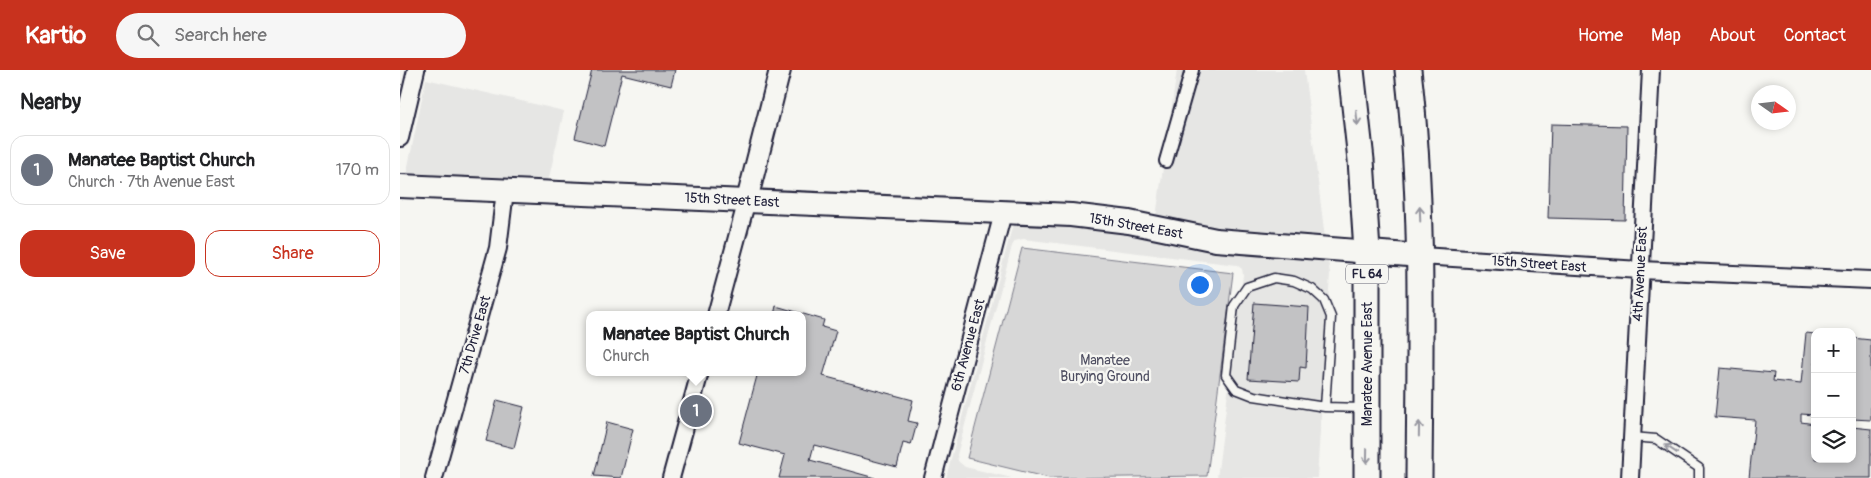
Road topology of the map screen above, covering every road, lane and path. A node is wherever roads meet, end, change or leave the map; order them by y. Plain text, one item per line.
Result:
1 (416, 70) edge
2 (780, 70) edge
3 (1192, 70) edge
4 (1352, 70) edge
5 (1408, 70) edge
6 (1651, 70) edge
7 (400, 138) edge
8 (1166, 161) dead end
9 (400, 186) edge
10 (506, 190) junction
11 (747, 200) junction
12 (1003, 213) junction
13 (1367, 251) junction
14 (1421, 256) junction
15 (1640, 270) junction
16 (1871, 280) edge
17 (717, 311) edge
18 (699, 376) edge
19 (1325, 407) junction
20 (1367, 409) junction
21 (1632, 437) junction
22 (434, 478) edge
23 (671, 478) edge
24 (933, 478) edge
25 (1367, 478) edge
26 (1419, 478) edge
27 (1630, 478) edge
28 (1699, 478) edge

1 - 7 street
2 - 11 street
3 - 8 street
4 -> 13 main road, Manatee Avenue East / FL 64
14 -> 5 main road
6 - 15 street, 4th Avenue East
9 - 10 main road, 15th Street East
10 - 11 main road, 15th Street East
10 - 22 street, 7th Drive East
11 - 12 main road, 15th Street East
11 - 17 street
12 - 13 main road, 15th Street East
12 - 24 street, 6th Avenue East
13 - 14 main road, 15th Street East
13 - 20 main road, Manatee Avenue East / FL 64
14 - 15 street, 15th Street East
26 -> 14 main road
15 - 16 street, 15th Street East
15 - 21 street, 4th Avenue East
18 - 23 street
19 - 19 lane
19 - 20 lane
20 -> 25 main road, Manatee Avenue East / FL 64
21 - 27 street, 4th Avenue East
28 -> 21 lane

